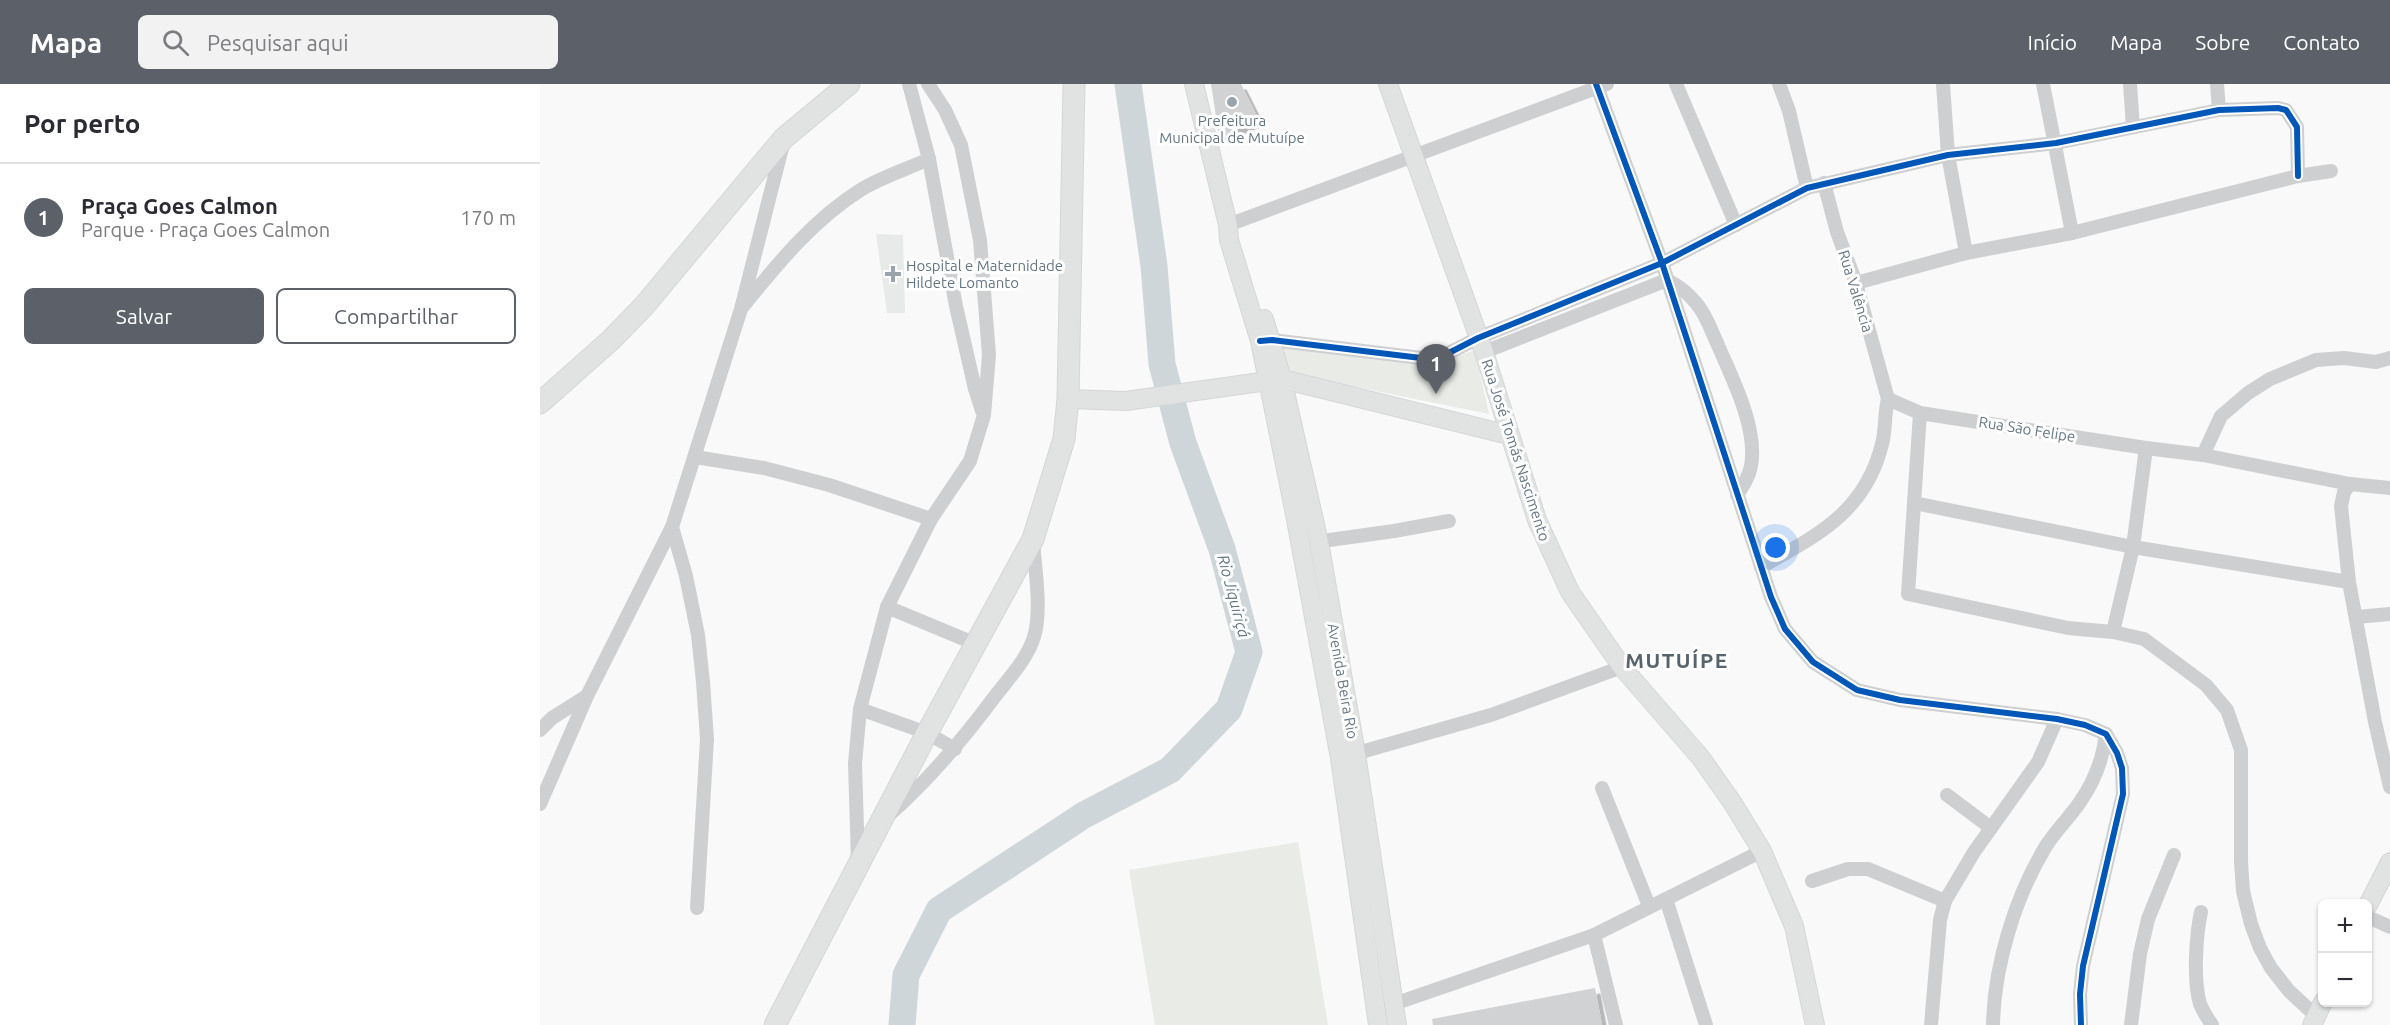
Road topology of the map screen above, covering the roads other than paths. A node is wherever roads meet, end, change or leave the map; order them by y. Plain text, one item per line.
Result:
1 (849, 84) edge
2 (909, 84) edge
3 (928, 84) edge
4 (1074, 84) edge
5 (1194, 84) edge
6 (1388, 84) edge
7 (1676, 84) edge
8 (1779, 84) edge
9 (1943, 84) edge
10 (2043, 84) edge
11 (2130, 84) edge
12 (2217, 84) edge
13 (1600, 85) edge
14 (2219, 110) junction
15 (2133, 127) junction
16 (784, 138) junction
17 (2056, 143) junction
18 (1948, 155) junction
19 (1415, 157) junction
20 (929, 159) junction
21 (2331, 171) dead end
22 (2298, 176) junction
23 (1824, 183) junction
24 (1808, 188) junction
25 (1228, 225) junction
26 (1736, 225) junction
27 (2072, 233) junction
28 (1966, 254) junction
29 (1662, 263) junction
30 (1667, 280) junction
31 (1856, 284) junction
32 (1582, 296) junction
33 (741, 309) junction
34 (1588, 311) junction
35 (1266, 341) junction
36 (1481, 345) junction
37 (2390, 358) edge
38 (1275, 380) junction
39 (1068, 399) junction
40 (1888, 399) junction
41 (540, 403) edge
42 (1920, 413) junction
43 (984, 415) junction
44 (1509, 435) junction
45 (2146, 448) junction
46 (2203, 455) junction
47 (695, 457) junction
48 (2350, 484) junction
49 (2390, 488) edge
50 (1737, 495) junction
51 (1914, 503) junction
52 (931, 519) junction
53 (1449, 521) dead end
54 (672, 527) junction
55 (1033, 539) junction
56 (1310, 543) junction
57 (2133, 547) junction
58 (1761, 567) junction
59 (2349, 582) junction
60 (887, 607) junction
61 (2390, 614) edge
62 (2356, 617) junction
63 (2113, 632) junction
64 (976, 644) junction
65 (1622, 667) junction
66 (587, 696) junction
67 (860, 709) junction
68 (2057, 719) junction
69 (540, 730) edge
70 (927, 733) junction
71 (2106, 734) junction
72 (955, 749) junction
73 (1348, 756) junction
74 (2390, 787) edge
75 (1602, 788) dead end
76 (1947, 795) dead end
77 (540, 804) edge
78 (879, 824) junction
79 (1991, 828) junction
80 (1762, 851) junction
81 (2174, 855) dead end
82 (2390, 862) edge
83 (858, 866) junction
84 (1812, 881) dead end
85 (1666, 899) junction
86 (2370, 899) edge
87 (1945, 901) junction
88 (1649, 906) junction
89 (697, 908) dead end
90 (2201, 912) dead end
91 (2372, 919) edge
92 (2390, 927) edge
93 (1594, 935) junction
94 (1393, 1005) junction
95 (2317, 1014) edge
96 (1376, 1017) edge
97 (775, 1025) edge
98 (1397, 1025) edge
99 (1616, 1025) edge
100 (1706, 1025) edge
101 (1815, 1025) edge
102 (1931, 1025) edge
103 (1993, 1025) edge
104 (2081, 1025) edge
105 (2131, 1025) edge
106 (2212, 1025) edge

1 - 16 main road
2 - 20 street
3 - 43 street
4 - 39 main road
5 - 25 street, Avenida Beira Rio
6 - 19 street, Rua José Tomás Nascimento
7 - 26 street
8 - 24 street
9 - 18 street
10 - 17 street
11 - 15 street
12 - 14 street
13 - 19 street
13 - 29 street
14 - 15 street
14 - 22 street
15 - 17 street
16 - 33 street
16 - 41 main road
17 - 18 street
17 - 27 street
18 - 23 street
18 - 28 street
19 - 25 street
19 - 36 street, Rua José Tomás Nascimento
20 - 33 street
20 - 43 street
21 - 22 street
22 - 27 street
23 - 24 street
23 - 31 street, Rua Valência
24 - 26 street
25 - 35 street, Avenida Beira Rio
26 - 29 street
27 - 28 street
28 - 31 street
29 - 30 street
29 - 32 street
30 - 34 street
30 - 50 street
30 - 50 street
31 - 40 street, Rua Valência
32 - 34 street
32 - 36 street
33 - 47 street
34 - 36 street
35 - 36 street
35 - 38 street, Avenida Beira Rio
36 - 44 street, Rua José Tomás Nascimento
37 - 46 street
38 - 39 street
38 - 44 street
38 - 56 street, Avenida Beira Rio
39 - 55 main road
40 - 42 street, Rua São Felipe
40 - 58 street
42 - 45 street, Rua São Felipe
42 - 51 street
43 - 52 street
44 - 65 street, Rua José Tomás Nascimento
45 - 46 street, Rua São Felipe
45 - 57 street
46 - 48 street, Rua São Felipe
47 - 52 street
47 - 54 street
48 - 49 street, Rua São Felipe
48 - 59 street
50 - 58 street
51 - 57 street
51 - 63 street
52 - 60 street
53 - 56 street
54 - 66 street
54 - 89 street
55 - 64 main road
55 - 72 street
56 - 73 street, Avenida Beira Rio
57 - 59 street
57 - 63 street
58 - 68 street
59 - 62 street
60 - 64 street
60 - 67 street
61 - 62 street
62 - 74 street
63 - 95 street
64 - 70 main road
65 - 73 street
65 - 80 street, Rua José Tomás Nascimento
66 - 69 street
66 - 77 street
67 - 70 street
67 - 83 street
68 - 71 street
68 - 79 street
70 - 72 street
70 - 78 main road
71 - 103 street
71 - 104 street
72 - 78 street
73 - 94 street, Avenida Beira Rio
73 - 96 street, Avenida Beira Rio
75 - 88 street
76 - 79 street
78 - 83 main road
79 - 87 street
80 - 85 street
80 - 101 street, Rua José Tomás Nascimento
81 - 105 street
82 - 86 street
83 - 97 main road
84 - 87 street
85 - 88 street
85 - 100 street
87 - 102 street
88 - 93 street
90 - 106 street
91 - 92 street
93 - 94 street
93 - 99 street
94 - 96 street
94 - 98 street, Avenida Beira Rio

